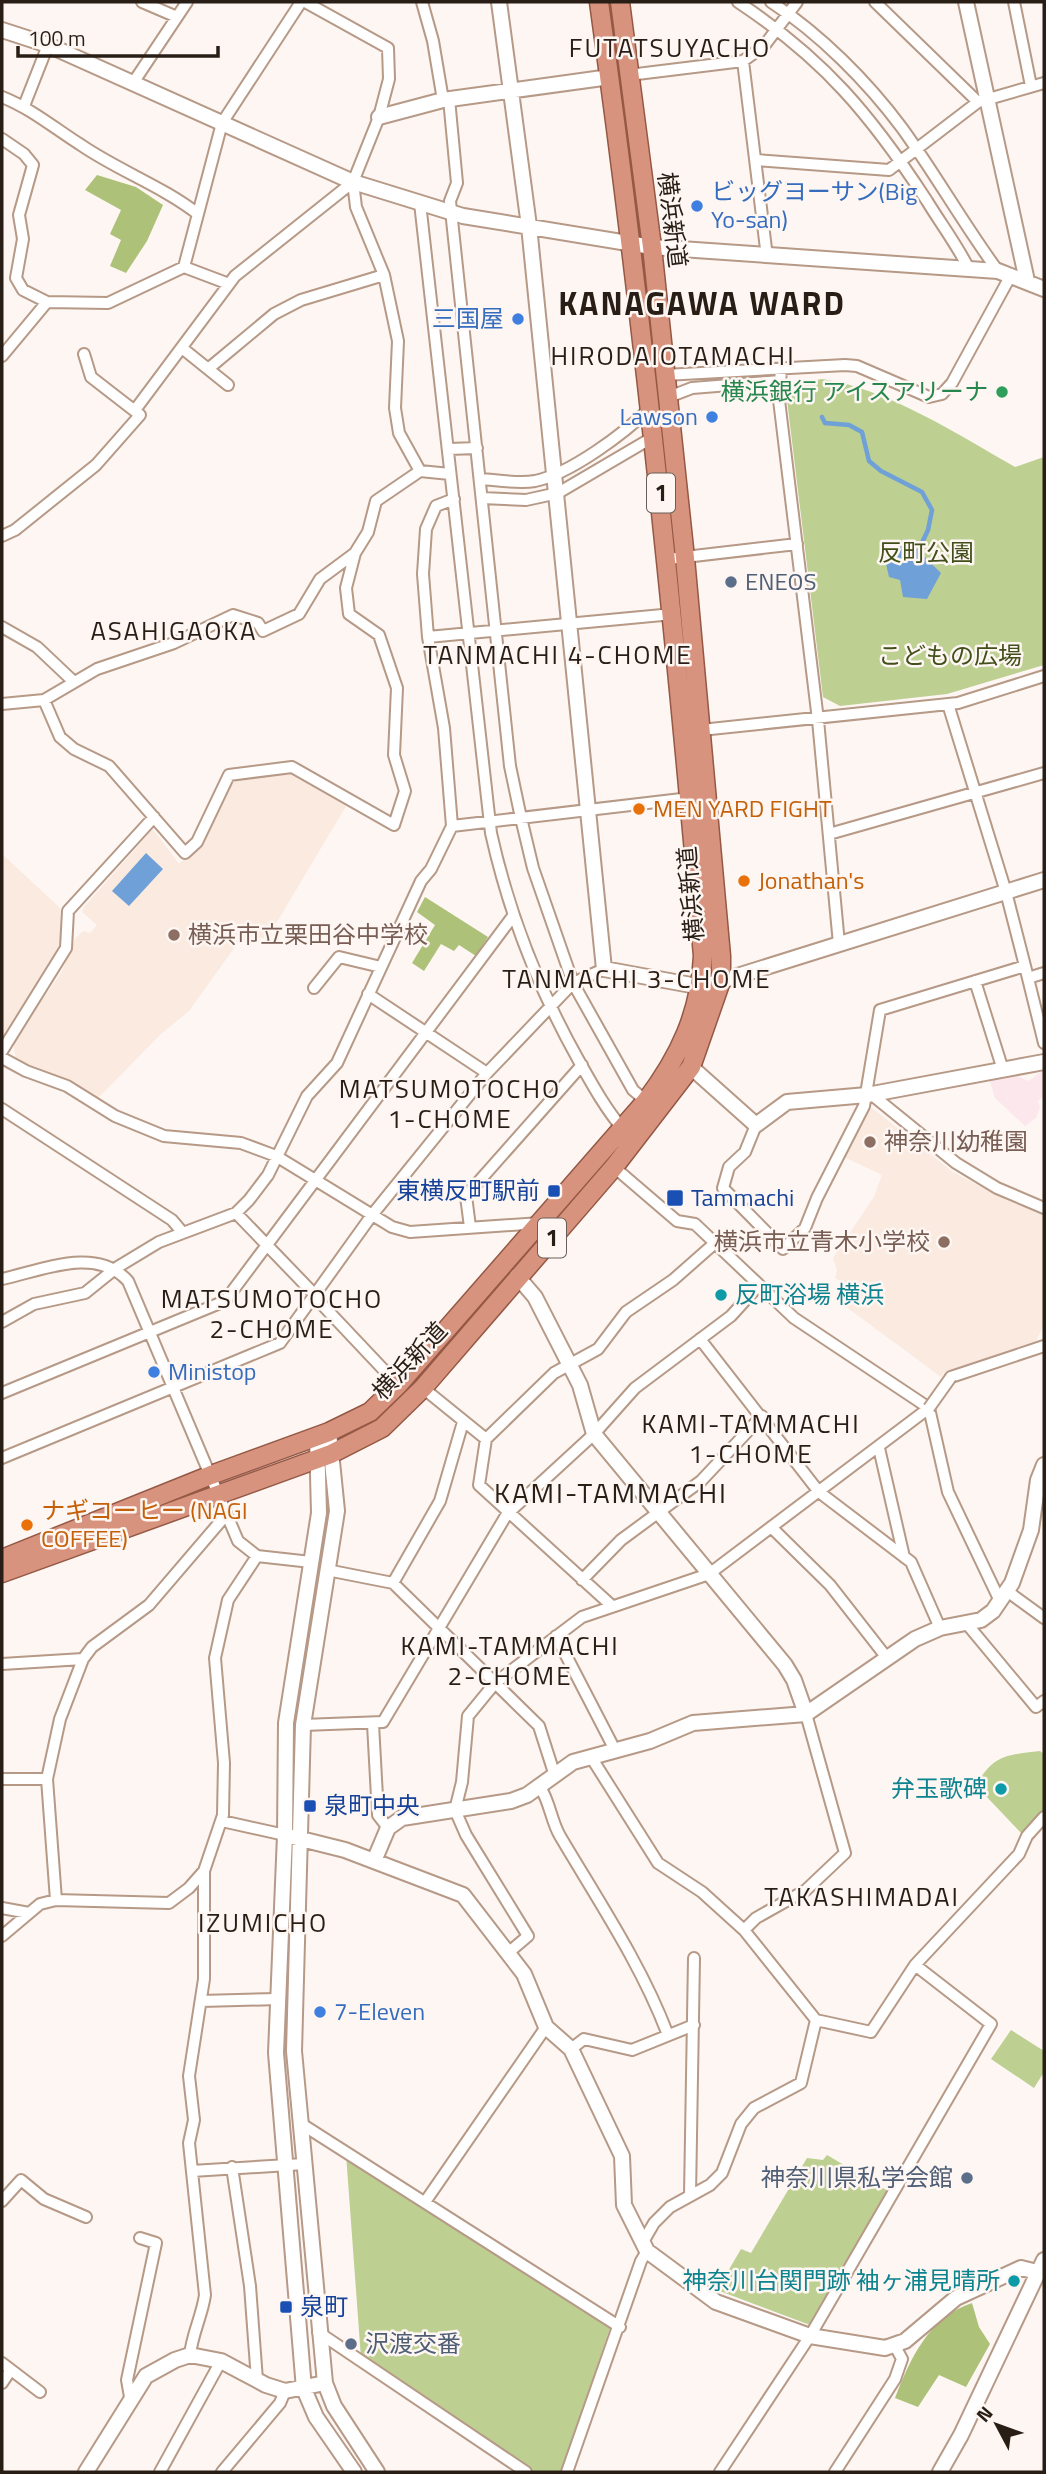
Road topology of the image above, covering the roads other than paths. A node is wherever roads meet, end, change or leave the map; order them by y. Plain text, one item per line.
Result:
1 (142, 2) edge
2 (187, 2) edge
3 (303, 2) edge
4 (422, 2) edge
5 (499, 2) edge
6 (599, 2) edge
7 (620, 2) edge
8 (738, 2) edge
9 (771, 2) edge
10 (797, 2) edge
11 (875, 2) edge
12 (1014, 2) edge
13 (971, 3) edge
14 (789, 13) junction
15 (177, 17) junction
16 (778, 28) junction
17 (2, 30) edge
18 (48, 45) junction
19 (743, 61) junction
20 (629, 75) junction
21 (610, 77) junction
22 (133, 83) junction
23 (1044, 83) edge
24 (1031, 86) junction
25 (510, 91) junction
26 (2, 97) edge
27 (446, 99) junction
28 (983, 99) junction
29 (24, 106) junction
30 (379, 117) junction
31 (222, 123) junction
32 (2, 139) edge
33 (917, 151) junction
34 (756, 160) junction
35 (902, 162) junction
36 (353, 182) junction
37 (420, 203) junction
38 (452, 213) junction
39 (198, 214) junction
40 (529, 226) junction
41 (632, 245) junction
42 (652, 247) junction
43 (767, 257) junction
44 (184, 267) junction
45 (969, 270) junction
46 (1005, 273) junction
47 (384, 275) junction
48 (1027, 281) junction
49 (229, 284) junction
50 (1044, 289) edge
51 (47, 302) junction
52 (182, 348) junction
53 (84, 354) dead end
54 (2, 356) edge
55 (781, 368) junction
56 (208, 369) junction
57 (665, 375) junction
58 (780, 380) junction
59 (228, 385) dead end
60 (667, 397) junction
61 (650, 408) junction
62 (135, 410) junction
63 (655, 436) junction
64 (477, 448) junction
65 (449, 449) junction
66 (420, 471) junction
67 (450, 474) junction
68 (556, 474) junction
69 (480, 479) junction
70 (558, 493) junction
71 (482, 498) junction
72 (454, 499) junction
73 (2, 536) edge
74 (797, 544) junction
75 (355, 553) junction
76 (676, 558) junction
77 (673, 614) junction
78 (570, 624) junction
79 (2, 627) edge
80 (496, 631) junction
81 (469, 634) junction
82 (428, 636) junction
83 (1044, 676) edge
84 (74, 682) junction
85 (44, 700) junction
86 (2, 704) edge
87 (948, 704) junction
88 (818, 720) junction
89 (701, 730) junction
90 (1044, 773) edge
91 (974, 793) junction
92 (690, 798) junction
93 (588, 810) junction
94 (154, 817) junction
95 (521, 818) junction
96 (489, 821) junction
97 (452, 826) junction
98 (829, 834) junction
99 (1044, 880) edge
100 (1006, 892) junction
101 (513, 916) junction
102 (839, 944) junction
103 (1025, 966) junction
104 (381, 967) junction
105 (604, 969) junction
106 (1044, 972) edge
107 (1028, 978) junction
108 (722, 981) junction
109 (975, 981) junction
110 (573, 983) junction
111 (702, 987) junction
112 (314, 988) dead end
113 (368, 994) junction
114 (549, 1008) junction
115 (426, 1032) junction
116 (1044, 1042) edge
117 (2, 1051) edge
118 (2, 1058) edge
119 (1044, 1062) edge
120 (582, 1065) junction
121 (691, 1067) junction
122 (1003, 1070) junction
123 (487, 1073) junction
124 (869, 1094) junction
125 (646, 1101) junction
126 (2, 1109) edge
127 (756, 1125) junction
128 (622, 1128) junction
129 (276, 1156) junction
130 (614, 1167) junction
131 (315, 1181) junction
132 (1044, 1208) edge
133 (236, 1213) junction
134 (372, 1216) junction
135 (540, 1223) junction
136 (470, 1227) junction
137 (183, 1233) junction
138 (715, 1243) junction
139 (267, 1246) junction
140 (116, 1268) junction
141 (517, 1276) junction
142 (2, 1279) edge
143 (759, 1285) junction
144 (314, 1295) junction
145 (2, 1322) edge
146 (150, 1334) junction
147 (700, 1339) junction
148 (1043, 1345) edge
149 (569, 1363) junction
150 (398, 1385) junction
151 (173, 1387) junction
152 (423, 1388) junction
153 (2, 1393) edge
154 (929, 1408) junction
155 (762, 1416) junction
156 (463, 1422) junction
157 (323, 1434) junction
158 (594, 1434) junction
159 (486, 1440) junction
160 (879, 1448) junction
161 (324, 1457) junction
162 (2, 1458) edge
163 (1044, 1465) edge
164 (211, 1475) junction
165 (819, 1492) junction
166 (218, 1493) junction
167 (658, 1513) junction
168 (507, 1514) junction
169 (226, 1515) junction
170 (771, 1527) junction
171 (257, 1556) junction
172 (904, 1557) junction
173 (2, 1561) edge
174 (311, 1562) junction
175 (327, 1570) junction
176 (709, 1574) junction
177 (582, 1580) junction
178 (393, 1583) junction
179 (1004, 1596) junction
180 (612, 1606) junction
181 (1044, 1618) edge
182 (967, 1624) junction
183 (437, 1627) junction
184 (940, 1628) junction
185 (556, 1636) junction
186 (887, 1658) junction
187 (83, 1659) junction
188 (2, 1664) edge
189 (495, 1684) junction
190 (1044, 1701) edge
191 (806, 1714) junction
192 (373, 1724) junction
193 (303, 1725) junction
194 (615, 1750) junction
195 (591, 1756) junction
196 (555, 1776) junction
197 (2, 1779) edge
198 (47, 1779) junction
199 (540, 1787) junction
200 (455, 1810) junction
201 (1044, 1817) edge
202 (222, 1821) junction
203 (388, 1828) junction
204 (292, 1837) junction
205 (374, 1861) junction
206 (204, 1871) junction
207 (56, 1900) junction
208 (2, 1908) edge
209 (29, 1913) junction
210 (744, 1930) junction
211 (2, 1936) edge
212 (508, 1953) junction
213 (694, 1958) dead end
214 (915, 1965) junction
215 (278, 1999) junction
216 (201, 2001) junction
217 (816, 2020) junction
218 (694, 2025) junction
219 (545, 2027) junction
220 (668, 2035) junction
221 (571, 2049) junction
222 (300, 2123) junction
223 (304, 2164) junction
224 (285, 2165) junction
225 (232, 2167) junction
226 (192, 2171) junction
227 (690, 2196) junction
228 (2, 2201) edge
229 (425, 2202) junction
230 (86, 2217) dead end
231 (140, 2238) dead end
232 (645, 2247) junction
233 (1041, 2266) edge
234 (620, 2327) junction
235 (318, 2332) junction
236 (810, 2336) junction
237 (895, 2346) junction
238 (190, 2355) junction
239 (221, 2361) junction
240 (6, 2367) edge
241 (257, 2380) junction
242 (2, 2383) edge
243 (325, 2383) junction
244 (304, 2389) junction
245 (285, 2391) junction
246 (40, 2392) dead end
247 (130, 2397) junction
248 (86, 2472) edge
249 (160, 2472) edge
250 (222, 2472) edge
251 (354, 2472) edge
252 (377, 2472) edge
253 (526, 2472) edge
254 (567, 2472) edge
255 (720, 2472) edge
256 (835, 2472) edge
257 (940, 2472) edge

1 - 15 street
2 - 15 street
3 - 30 street
3 - 31 street
4 - 27 street
5 - 25 street
6 - 21 highway, 横浜新道 / 1
7 - 20 highway, 横浜新道 / 1
8 - 16 street
9 - 14 street
10 - 14 street
11 - 28 street
12 - 24 street
13 - 28 street
14 - 16 street
14 - 33 street
15 - 22 street
16 - 19 street
16 - 35 street
17 - 18 street
18 - 22 street
18 - 29 street
19 - 20 street
19 - 34 street
20 - 42 highway, 横浜新道 / 1
21 - 25 street
21 - 41 highway, 横浜新道 / 1
22 - 31 street
23 - 24 street
24 - 28 street
25 - 27 street
25 - 40 street
26 - 29 street
27 - 30 street
27 - 38 street
28 - 33 street
28 - 48 street
29 - 39 street
30 - 36 street
31 - 36 street
31 - 39 street
32 - 51 street
33 - 35 street
33 - 46 street
34 - 35 street
34 - 43 street
35 - 45 street
36 - 37 street
36 - 47 street
36 - 49 street
37 - 38 street
37 - 65 street
38 - 40 street
38 - 64 street
39 - 44 street
40 - 41 street
40 - 68 street
41 - 42 street
41 - 61 highway, 横浜新道 / 1
42 - 43 street
42 - 57 highway, 横浜新道 / 1
43 - 45 street
44 - 49 street
44 - 51 street
45 - 46 street
46 - 48 street
46 - 55 street
47 - 56 street
47 - 66 street
48 - 50 street
49 - 52 street
51 - 54 street
52 - 56 street
52 - 62 street
53 - 62 street
55 - 57 street
55 - 58 street
56 - 59 street
57 - 60 highway, 横浜新道 / 1
58 - 60 street
58 - 74 street
60 - 76 highway, 横浜新道 / 1
61 - 63 highway, 横浜新道 / 1
61 - 68 street
62 - 73 street
63 - 70 street
63 - 76 highway, 横浜新道 / 1
64 - 65 street
64 - 69 street
65 - 67 street
66 - 67 street
66 - 75 street
67 - 72 street
68 - 69 street
68 - 70 street
69 - 71 street
70 - 71 street
70 - 78 street
71 - 80 street
72 - 81 street
72 - 82 street
74 - 76 street
74 - 88 street
75 - 84 street
75 - 94 street
76 - 77 highway, 横浜新道 / 1
76 - 89 highway, 横浜新道 / 1
77 - 78 street
77 - 92 highway, 横浜新道 / 1
78 - 80 street
78 - 93 street
79 - 84 street
80 - 81 street
80 - 95 street
81 - 82 street
81 - 96 street
82 - 97 street
83 - 87 street
84 - 85 street
85 - 86 street
85 - 94 street
87 - 88 street
87 - 91 street
88 - 89 street
88 - 98 street
89 - 108 highway, 横浜新道 / 1
90 - 91 street
91 - 98 street
91 - 100 street
92 - 93 street
92 - 111 highway, 横浜新道 / 1
93 - 95 street
93 - 105 street
94 - 117 street
95 - 96 street
95 - 110 street
96 - 97 street
96 - 101 street
97 - 104 street
98 - 102 street
99 - 100 street
100 - 102 street
100 - 103 street
101 - 114 street
101 - 115 street
102 - 108 street
103 - 107 street
103 - 109 street
104 - 112 street
104 - 113 street
105 - 110 street
105 - 111 street
106 - 107 street
107 - 116 street
108 - 111 street
108 - 121 highway, 横浜新道 / 1
109 - 122 street
109 - 124 street
110 - 114 street
110 - 125 street
111 - 125 highway, 横浜新道 / 1
113 - 115 street
113 - 129 street
114 - 120 street
114 - 123 street
115 - 123 street
115 - 131 street
118 - 129 street
119 - 122 street
120 - 128 street
120 - 136 street
121 - 127 street
121 - 130 highway, 横浜新道 / 1
122 - 124 street
123 - 134 street
124 - 127 street
124 - 127 street
124 - 132 street
125 - 128 highway, 横浜新道 / 1
126 - 137 street
128 - 135 highway, 横浜新道 / 1
129 - 131 street
129 - 133 street
130 - 138 street
130 - 141 highway, 横浜新道 / 1
131 - 134 street
131 - 139 street
133 - 137 street
133 - 139 street
134 - 136 street
134 - 144 street
135 - 136 street
135 - 150 highway, 横浜新道 / 1
137 - 140 street
138 - 143 street
138 - 149 street
139 - 144 street
139 - 146 street
140 - 142 street
140 - 145 street
140 - 146 street
141 - 149 street
141 - 152 highway, 横浜新道 / 1
143 - 147 street
143 - 154 street
144 - 150 street
144 - 151 street
146 - 151 street
146 - 153 street
147 - 155 street
147 - 158 street
148 - 154 street, bridge
149 - 158 street
149 - 159 street
150 - 157 highway, 横浜新道 / 1
151 - 162 street
151 - 164 street
152 - 156 street
152 - 161 highway, 横浜新道 / 1
154 - 160 street
154 - 179 street
155 - 165 street
155 - 167 street
156 - 159 street
156 - 178 street
157 - 161 street
157 - 164 highway, 横浜新道 / 1
158 - 167 street
158 - 168 street
159 - 168 street
160 - 165 street
160 - 172 street
161 - 166 highway, 横浜新道 / 1
161 - 174 street
161 - 175 street
163 - 179 street
164 - 166 street
164 - 173 highway, 横浜新道 / 1
165 - 170 street
165 - 172 street
166 - 169 street
166 - 173 highway, 横浜新道 / 1
167 - 176 street
167 - 177 street
168 - 177 street
168 - 183 street
169 - 171 street
169 - 187 street
170 - 176 street
170 - 186 street
171 - 174 street
171 - 202 street
172 - 184 street
174 - 204 street
175 - 178 street
175 - 193 street
176 - 180 street
176 - 191 street
177 - 180 street
178 - 183 street
179 - 181 street
179 - 182 street
180 - 185 street
182 - 184 street
182 - 190 street
183 - 189 street
183 - 192 street
184 - 186 street
185 - 189 street
185 - 194 street
186 - 191 street
187 - 188 street
187 - 198 street
189 - 196 street
189 - 200 street
191 - 194 street
191 - 210 street
192 - 193 street
192 - 203 street
193 - 204 street
194 - 195 street
195 - 196 street
195 - 210 street
196 - 199 street
197 - 198 street
198 - 207 street
199 - 200 street
199 - 220 street
200 - 203 street
200 - 212 street
201 - 214 street
202 - 204 street
202 - 206 street
203 - 205 street
204 - 205 street
204 - 215 street
204 - 222 street
205 - 212 street
206 - 207 street
206 - 216 street
207 - 209 street
208 - 209 street
209 - 211 street
210 - 217 street
212 - 219 street
213 - 218 street
214 - 217 street
214 - 236 street
215 - 216 street
215 - 224 street
216 - 226 street
217 - 227 street
218 - 220 street
218 - 227 street
219 - 221 street
219 - 229 street
220 - 221 street
221 - 232 street
222 - 223 street
222 - 229 street
223 - 224 street
223 - 235 street
224 - 225 street
224 - 244 street
225 - 226 street
225 - 241 street
226 - 238 street
227 - 232 street
228 - 230 street
229 - 234 street
231 - 247 street
232 - 234 street
232 - 236 street
233 - 237 street
233 - 257 street
234 - 254 street
235 - 243 street
235 - 253 street
236 - 237 street
236 - 255 street
237 - 256 street
238 - 239 street
238 - 247 street
239 - 241 street
239 - 249 street
240 - 242 street
240 - 246 street
241 - 245 street
243 - 244 street
243 - 252 street
244 - 245 street
244 - 251 street
245 - 250 street
247 - 248 street

